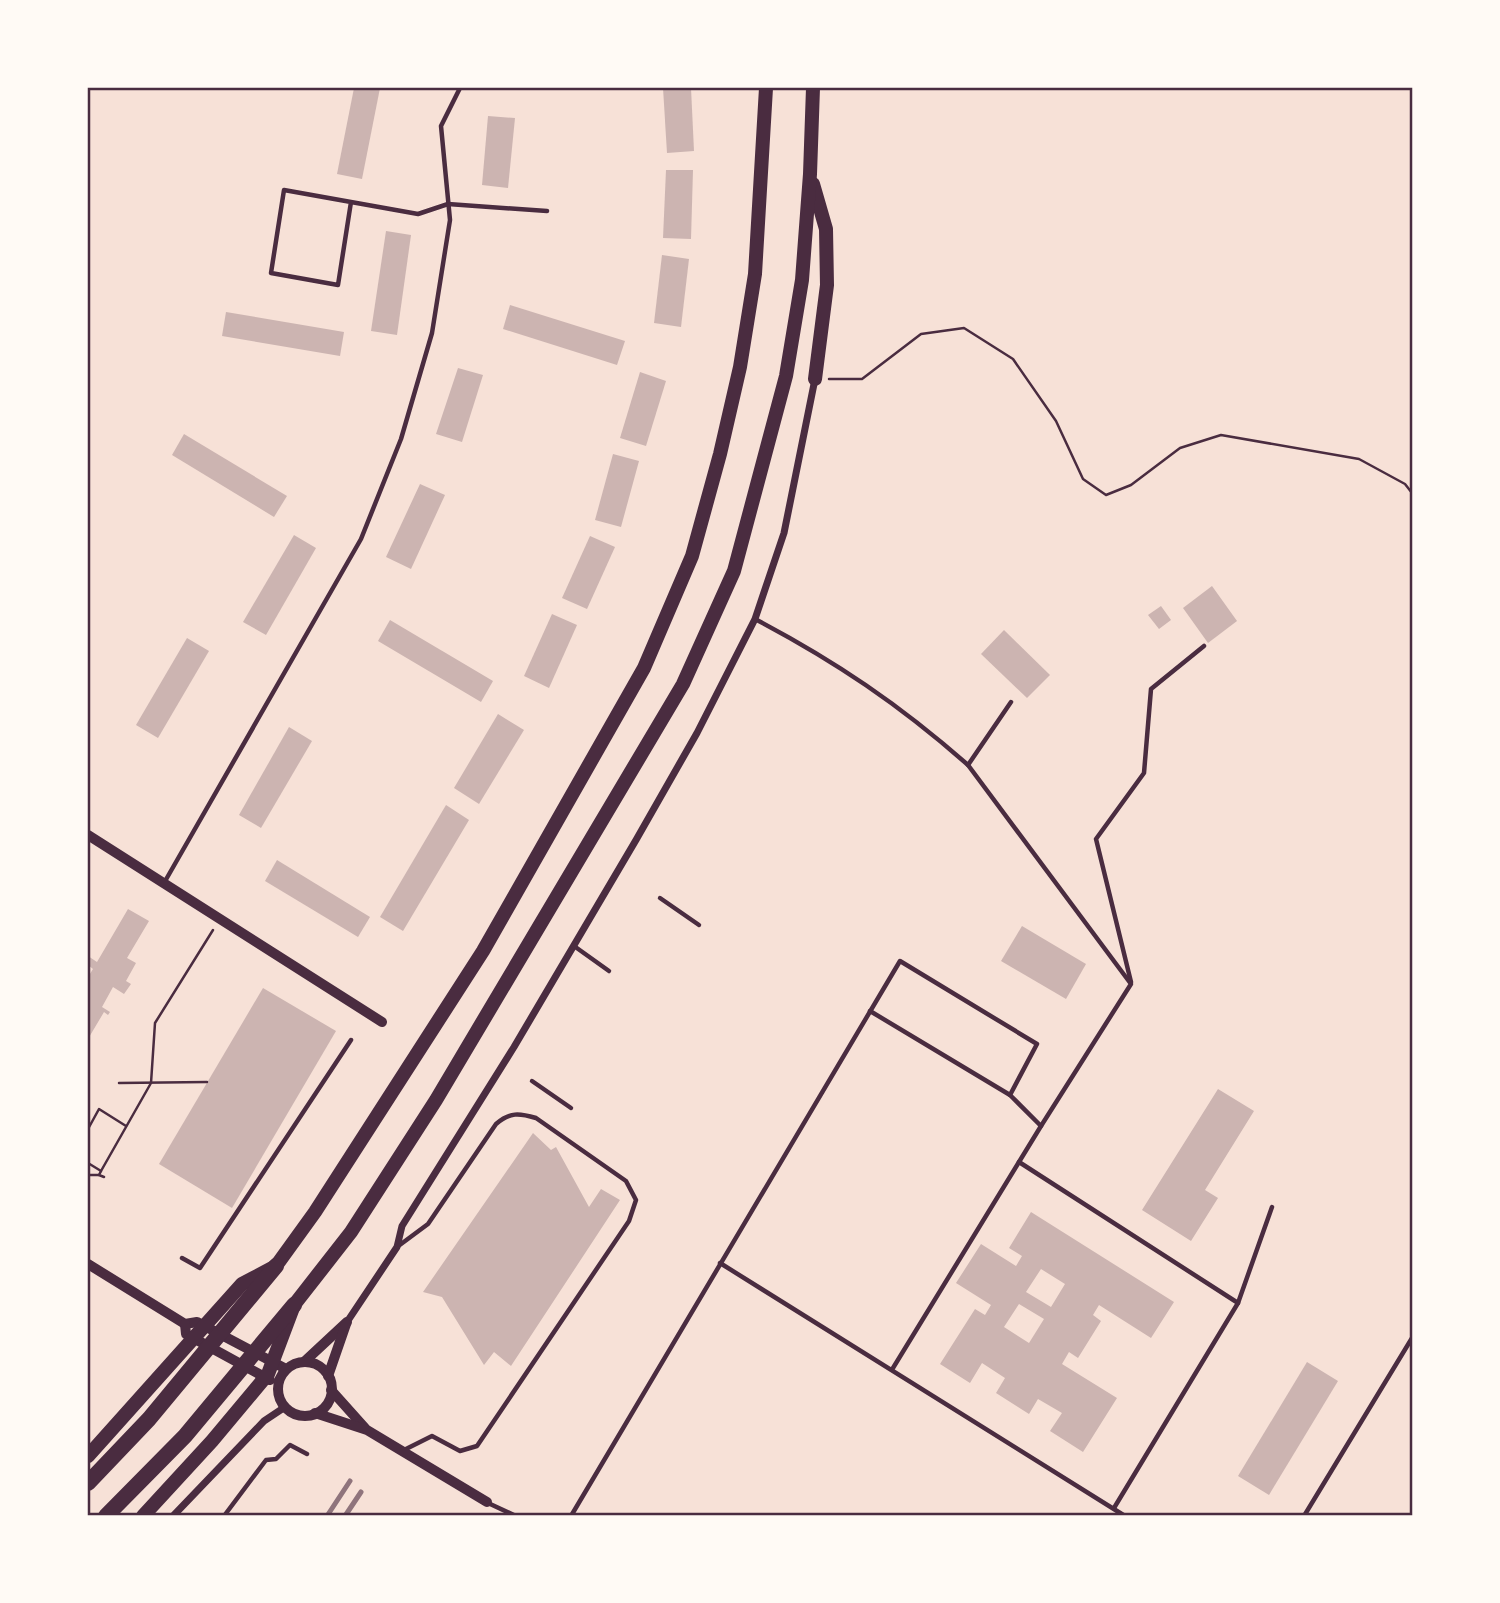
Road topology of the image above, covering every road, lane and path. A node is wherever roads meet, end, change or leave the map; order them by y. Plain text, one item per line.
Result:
1 (459, 88) edge
2 (766, 88) edge
3 (813, 88) edge
4 (810, 174) junction
5 (351, 202) junction
6 (449, 204) junction
7 (547, 211) dead end
8 (815, 379) junction
9 (1412, 493) edge
10 (755, 619) junction
11 (1204, 646) dead end
12 (1011, 702) dead end
13 (968, 765) junction
14 (88, 835) edge
15 (163, 883) junction
16 (660, 898) dead end
17 (220, 919) junction
18 (699, 925) dead end
19 (574, 946) junction
20 (609, 971) dead end
21 (1131, 984) junction
22 (870, 1011) junction
23 (382, 1022) dead end
24 (351, 1040) dead end
25 (532, 1081) dead end
26 (207, 1082) dead end
27 (118, 1083) dead end
28 (151, 1083) junction
29 (1010, 1096) junction
30 (570, 1108) dead end
31 (126, 1126) junction
32 (1041, 1126) junction
33 (88, 1129) edge
34 (1019, 1162) junction
35 (88, 1163) edge
36 (102, 1174) junction
37 (88, 1175) edge
38 (1272, 1207) dead end
39 (397, 1247) junction
40 (182, 1258) dead end
41 (720, 1263) junction
42 (88, 1264) edge
43 (276, 1266) junction
44 (1238, 1303) junction
45 (294, 1305) junction
46 (347, 1322) junction
47 (185, 1324) junction
48 (1412, 1339) edge
49 (304, 1362) junction
50 (244, 1366) junction
51 (893, 1368) junction
52 (286, 1369) junction
53 (328, 1376) junction
54 (278, 1384) junction
55 (331, 1390) junction
56 (285, 1407) junction
57 (315, 1413) junction
58 (367, 1430) junction
59 (402, 1451) junction
60 (307, 1454) dead end
61 (88, 1456) edge
62 (88, 1483) edge
63 (487, 1502) joint
64 (1114, 1508) junction
65 (106, 1516) edge
66 (143, 1516) edge
67 (173, 1516) edge
68 (224, 1516) edge
69 (516, 1516) edge
70 (571, 1516) edge
71 (1125, 1516) edge
72 (1304, 1516) edge

1 - 6 lane
2 - 43 highway
3 - 4 highway
4 - 8 highway
4 - 45 highway
5 - 5 lane
5 - 6 lane
6 - 7 lane
6 - 15 lane
8 - 9 path
8 - 10 street
10 - 13 lane
10 - 19 street
11 - 21 lane
12 - 13 lane
13 - 21 lane
14 - 15 street
15 - 17 street
16 - 18 lane
17 - 23 street
17 - 28 path
19 - 20 lane
19 - 39 street
21 - 32 lane
22 - 29 lane
22 - 29 lane
22 - 41 lane
24 - 40 lane
25 - 30 lane
26 - 28 path
27 - 28 path
28 - 31 path
29 - 32 lane
31 - 33 path
31 - 36 path
32 - 34 lane
34 - 44 lane
34 - 51 lane
35 - 36 path
36 - 37 path
38 - 44 lane
39 - 46 street
39 - 59 lane
41 - 51 lane
41 - 70 lane
42 - 47 street
43 - 61 highway
43 - 62 highway
44 - 64 lane
45 - 50 highway
45 - 66 highway
46 - 49 street
46 - 53 street
47 - 50 street
47 - 52 street
48 - 72 lane
49 - 52 street
49 - 53 street
50 - 54 street
50 - 65 highway
51 - 64 lane
52 - 54 street
53 - 55 street
54 - 56 street
55 - 57 street
55 - 58 street
56 - 57 street
56 - 67 street
57 - 58 street
58 - 59 street
59 - 63 street
60 - 68 lane
63 - 69 lane
64 - 71 lane

